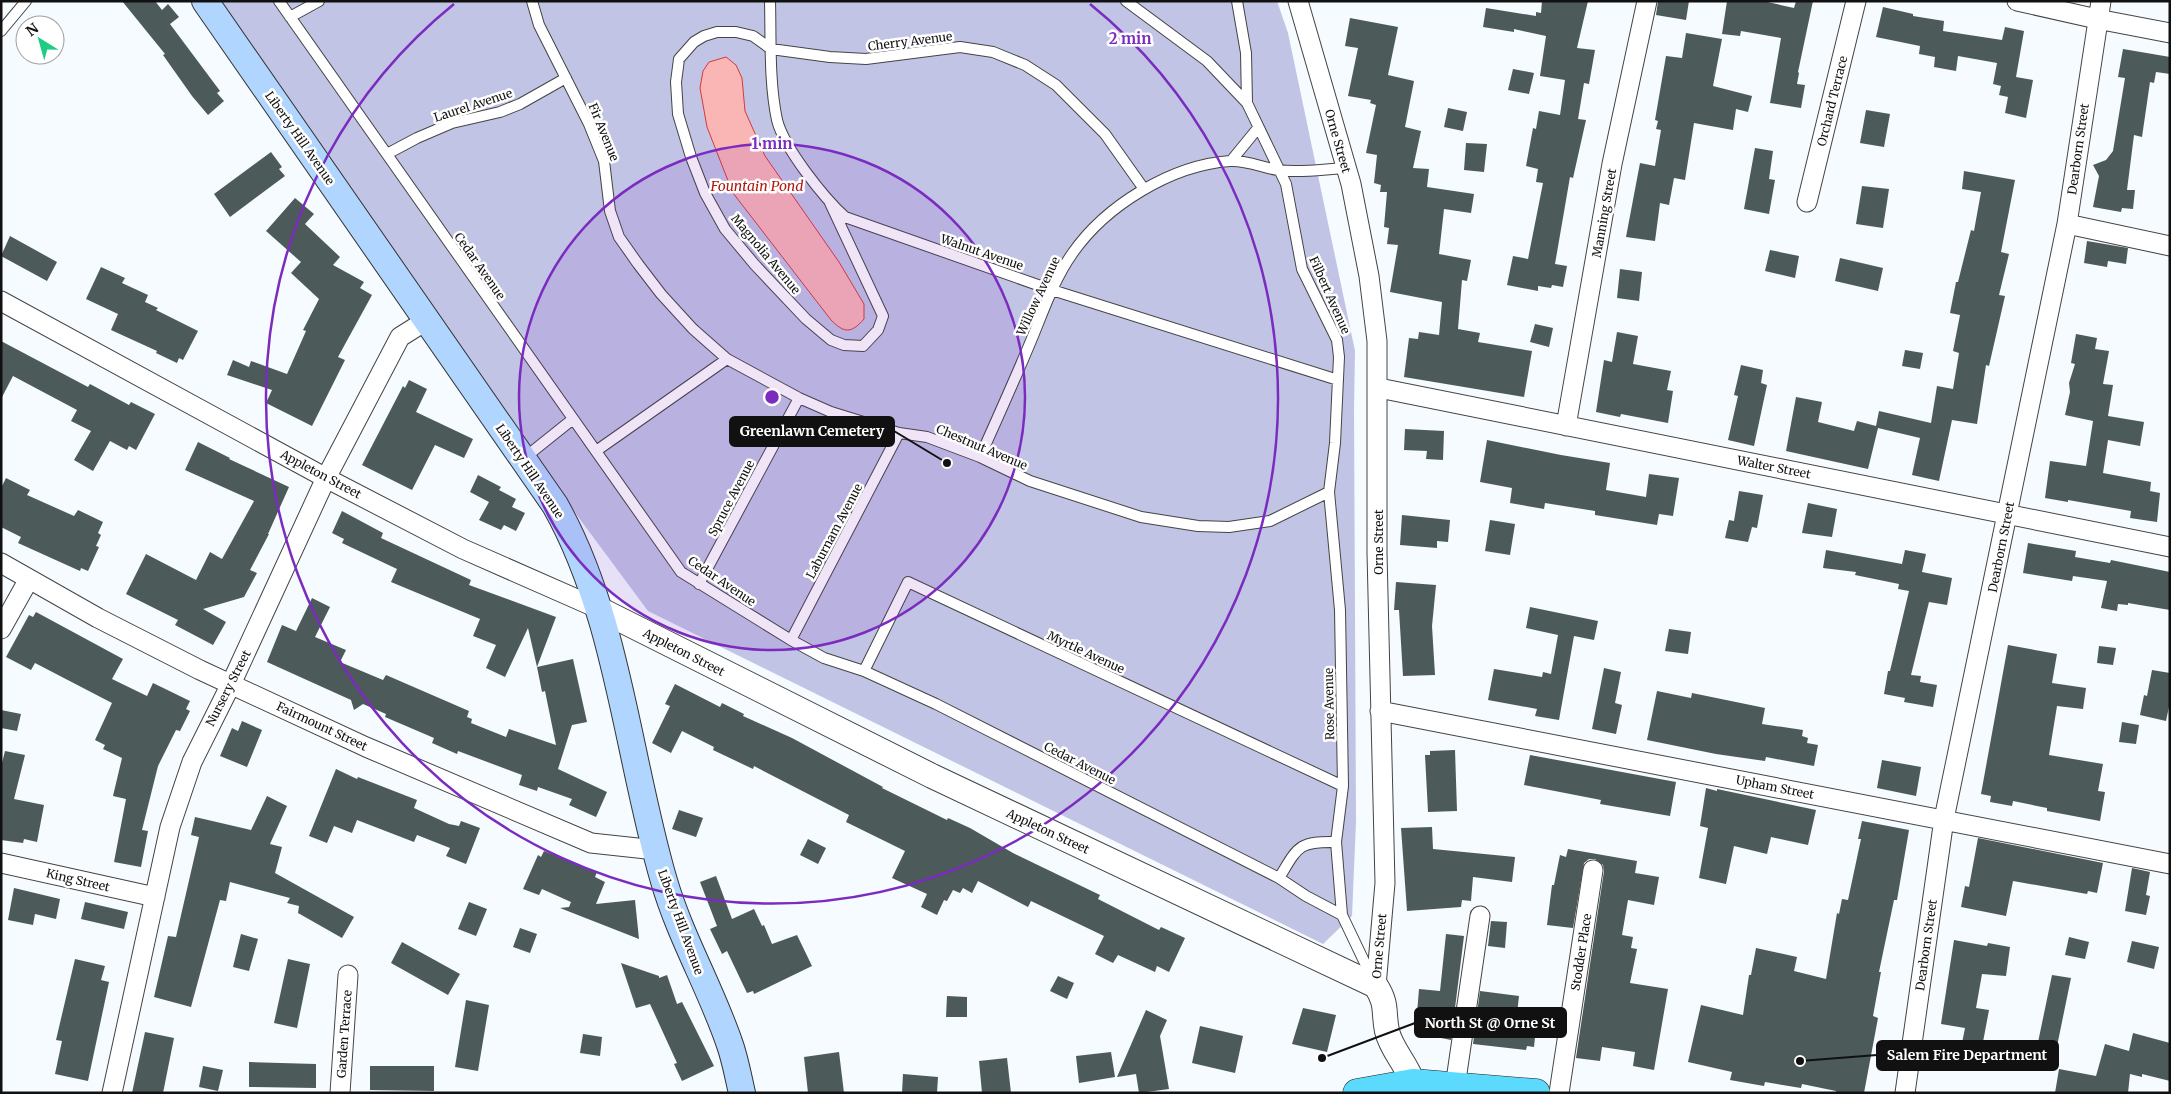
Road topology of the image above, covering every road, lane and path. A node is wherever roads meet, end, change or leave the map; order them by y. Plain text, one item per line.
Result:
1 (26, 1) edge
2 (205, 1) edge
3 (279, 1) edge
4 (319, 1) edge
5 (532, 1) edge
6 (770, 1) edge
7 (1126, 1) edge
8 (1237, 1) edge
9 (1298, 1) edge
10 (1648, 1) edge
11 (1856, 1) edge
12 (2017, 1) edge
13 (2099, 10) edge
14 (290, 17) junction
15 (1, 30) edge
16 (2170, 33) edge
17 (772, 48) junction
18 (566, 78) junction
19 (1247, 103) junction
20 (1258, 128) junction
21 (387, 154) junction
22 (1231, 161) junction
23 (1346, 168) junction
24 (1278, 170) junction
25 (1144, 189) junction
26 (1807, 202) dead end
27 (830, 204) junction
28 (2067, 224) junction
29 (2170, 246) edge
30 (1052, 290) junction
31 (1, 301) edge
32 (427, 320) junction
33 (727, 359) junction
34 (1338, 380) junction
35 (1378, 388) junction
36 (799, 398) junction
37 (573, 419) junction
38 (1566, 426) junction
39 (899, 433) junction
40 (596, 452) junction
41 (980, 457) junction
42 (523, 459) junction
43 (326, 478) junction
44 (1329, 492) junction
45 (2008, 514) junction
46 (2170, 547) edge
47 (1, 563) edge
48 (29, 579) junction
49 (699, 584) junction
50 (597, 608) junction
51 (1, 629) edge
52 (791, 640) junction
53 (864, 671) junction
54 (231, 684) junction
55 (1380, 711) junction
56 (1343, 786) junction
57 (1944, 819) junction
58 (1336, 842) junction
59 (656, 850) junction
60 (1, 863) edge
61 (2170, 864) edge
62 (1593, 870) dead end
63 (1279, 878) junction
64 (155, 898) junction
65 (1342, 915) junction
66 (1480, 916) dead end
67 (348, 975) dead end
68 (1376, 986) junction
69 (1455, 1087) junction
70 (1414, 1088) edge
71 (112, 1093) edge
72 (340, 1093) edge
73 (742, 1093) edge
74 (1357, 1093) edge
75 (1536, 1093) edge
76 (1559, 1093) edge
77 (1905, 1093) edge

1 - 15 lane
2 - 32 main road, Liberty Hill Avenue
3 - 14 lane, Cedar Avenue
4 - 14 lane
5 - 18 lane, Fir Avenue
6 - 17 lane, Walnut Avenue
7 - 19 lane
8 - 19 lane
9 - 23 street, Orne Street
10 - 38 street, Manning Street
11 - 26 street, Orchard Terrace
12 - 13 street
13 - 16 street
13 - 28 street, Dearborn Street
14 - 21 lane, Cedar Avenue
17 - 25 lane, Cherry Avenue
17 - 27 lane, Walnut Avenue
17 - 27 lane, Magnolia Avenue
18 - 21 lane, Laurel Avenue
18 - 33 lane, Fir Avenue
19 - 20 lane, Filbert Avenue
20 - 22 lane
20 - 24 lane, Filbert Avenue
21 - 37 lane, Cedar Avenue
22 - 24 lane, Willow Avenue
22 - 25 lane, Willow Avenue
23 - 24 lane, Willow Avenue
23 - 35 street, Orne Street
24 - 34 lane, Filbert Avenue
25 - 30 lane, Willow Avenue
27 - 30 lane, Walnut Avenue
28 - 29 street
28 - 45 street, Dearborn Street
30 - 34 lane, Walnut Avenue
30 - 41 lane, Willow Avenue
31 - 43 street, Appleton Street
32 - 42 main road, Liberty Hill Avenue
32 - 43 street, Nursery Street
33 - 36 lane, Chestnut Avenue
33 - 40 lane
34 - 44 lane, Filbert Avenue
35 - 38 street, Walter Street
35 - 55 street, Orne Street
36 - 39 lane, Chestnut Avenue
36 - 49 lane, Spruce Avenue
37 - 40 lane, Cedar Avenue
37 - 42 lane
38 - 45 street, Walter Street
39 - 41 lane, Chestnut Avenue
39 - 52 lane, Laburnam Avenue
40 - 49 lane, Cedar Avenue
41 - 44 lane, Chestnut Avenue
42 - 50 main road, Liberty Hill Avenue
43 - 50 street, Appleton Street
43 - 54 street, Nursery Street
44 - 56 lane, Rose Avenue
45 - 46 street, Walter Street
45 - 57 street, Dearborn Street
47 - 48 street, Fairmount Street
48 - 51 street
48 - 54 street, Fairmount Street
49 - 52 lane, Cedar Avenue
50 - 59 main road, Liberty Hill Avenue
50 - 68 street, Appleton Street
52 - 53 lane, Cedar Avenue
53 - 56 lane, Myrtle Avenue
53 - 63 lane, Cedar Avenue
54 - 59 street, Fairmount Street
54 - 64 street, Nursery Street
55 - 57 street, Upham Street
55 - 68 street, Orne Street
56 - 58 lane, Rose Avenue
57 - 61 street, Upham Street
57 - 77 street, Dearborn Street
58 - 63 lane
58 - 65 lane, Rose Avenue
59 - 73 main road, Liberty Hill Avenue
60 - 64 street, King Street
62 - 76 street, Stodder Place
63 - 65 lane, Cedar Avenue
64 - 71 street, Nursery Street
65 - 68 lane
66 - 69 street
67 - 72 street, Garden Terrace
68 - 70 street, Orne Street
69 - 70 highway
69 - 75 highway
70 - 74 highway

